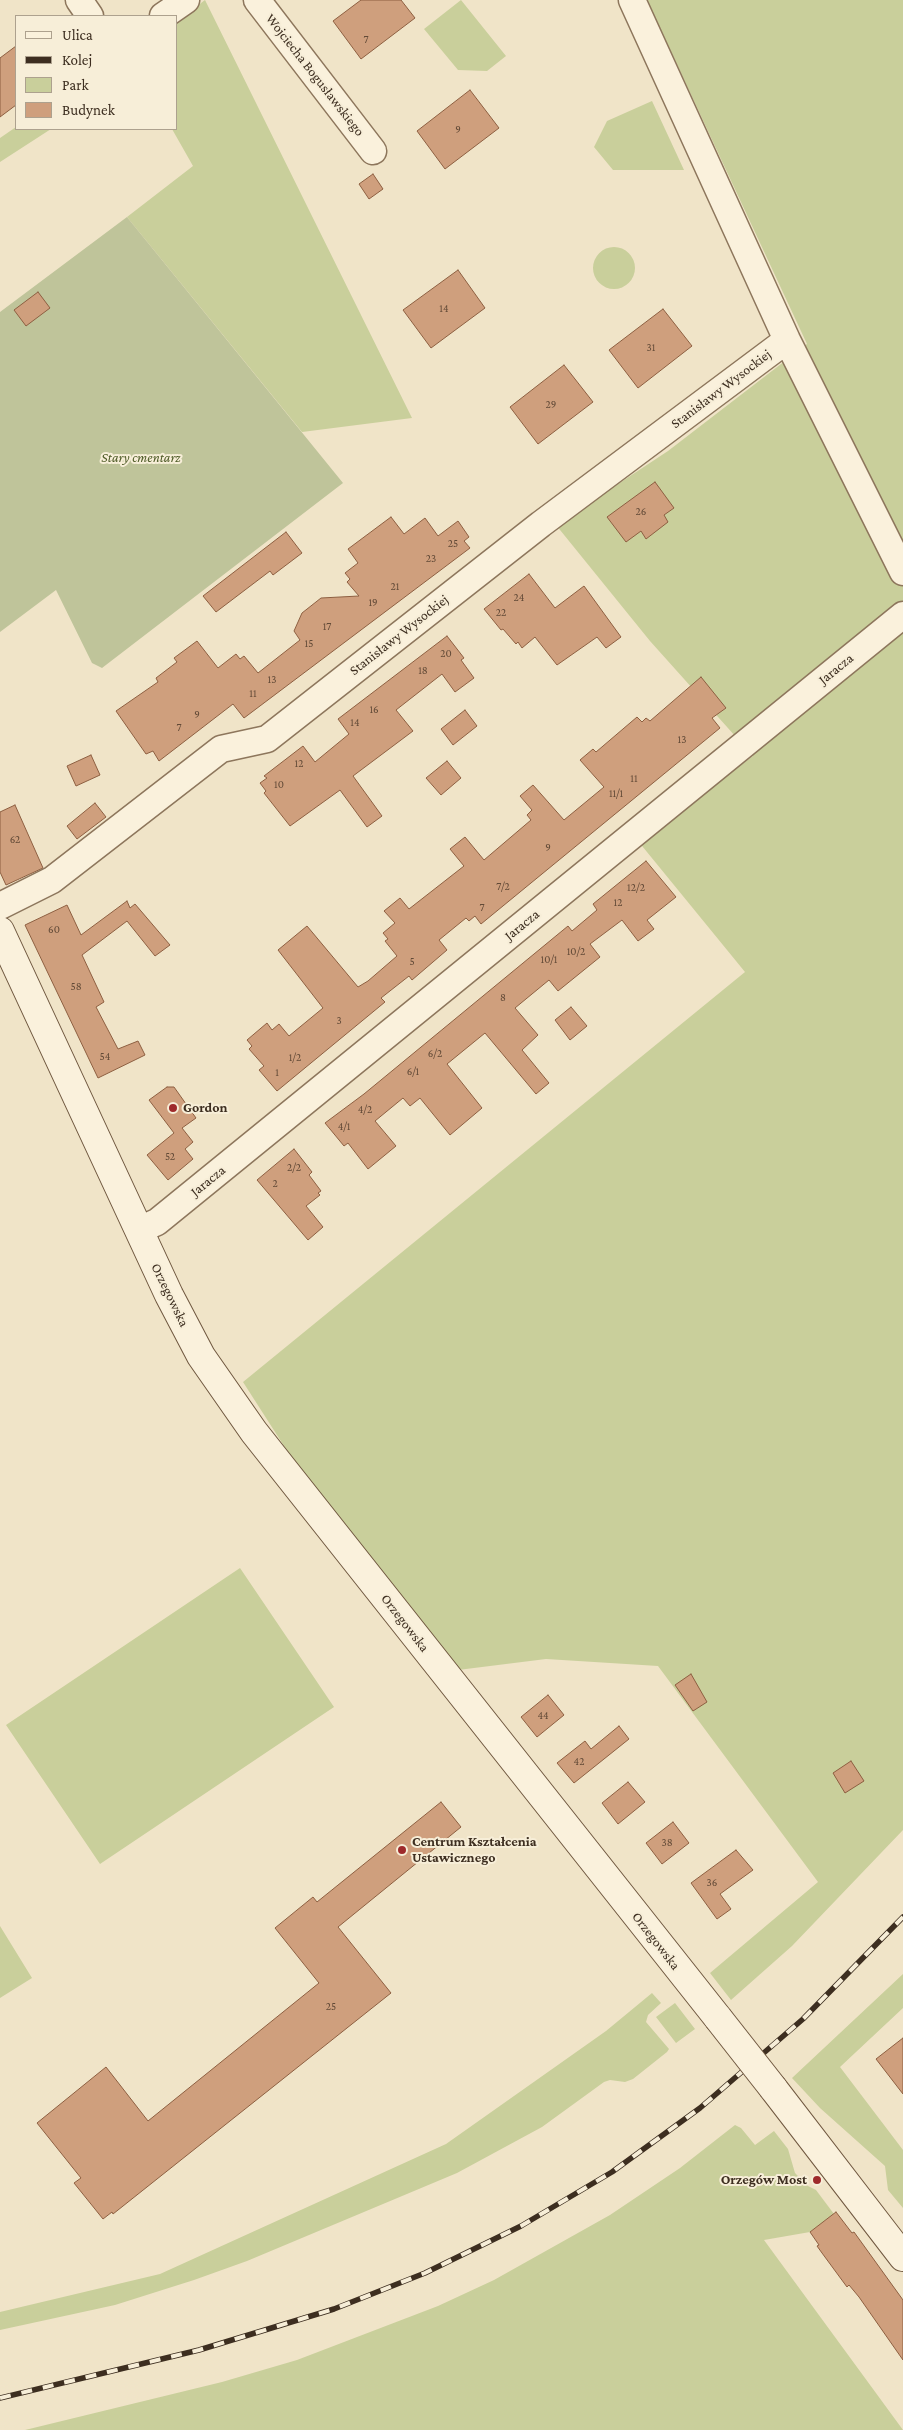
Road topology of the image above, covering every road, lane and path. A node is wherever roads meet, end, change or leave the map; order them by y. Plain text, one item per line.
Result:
1 (79, 0) edge
2 (186, 0) edge
3 (256, 0) edge
4 (632, 0) edge
5 (89, 15) edge
6 (164, 15) edge
7 (372, 151) dead end
8 (787, 340) junction
9 (903, 572) edge
10 (903, 615) edge
11 (0, 906) edge
12 (2, 942) edge
13 (139, 1230) junction
14 (903, 2257) edge

1 - 5 street
2 - 6 street
3 - 7 street, Wojciecha Bogusławskiego
4 - 8 street
8 - 9 street
8 - 11 street, Stanisławy Wysockiej
10 - 13 street, Jaracza
12 - 13 street, Orzegowska
13 - 14 street, Orzegowska, bridge

